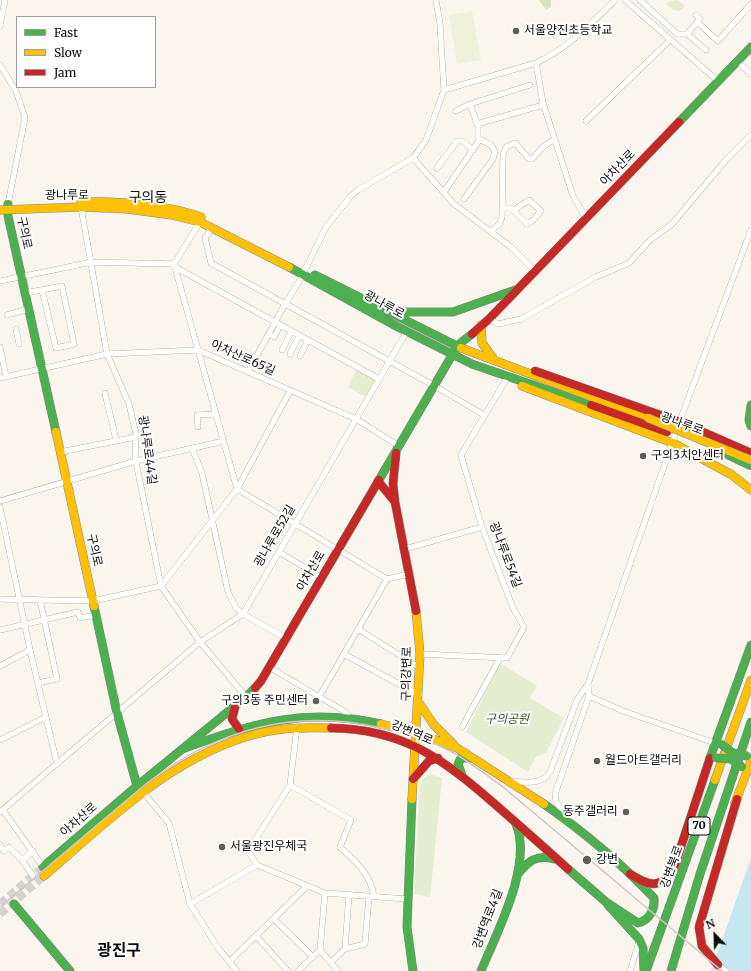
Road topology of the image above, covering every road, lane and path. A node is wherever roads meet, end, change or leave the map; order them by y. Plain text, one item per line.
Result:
1 (5, 0) edge
2 (436, 0) edge
3 (615, 0) edge
4 (625, 0) edge
5 (640, 0) edge
6 (751, 4) edge
7 (1, 15) edge
8 (696, 15) dead end
9 (697, 22) junction
10 (0, 26) edge
11 (687, 34) junction
12 (670, 40) junction
13 (751, 47) edge
14 (706, 50) dead end
15 (737, 61) junction
16 (536, 63) junction
17 (0, 65) edge
18 (751, 74) edge
19 (718, 81) junction
20 (530, 86) dead end
21 (444, 90) junction
22 (470, 104) junction
23 (543, 105) junction
24 (456, 111) dead end
25 (586, 121) dead end
26 (477, 124) junction
27 (751, 135) edge
28 (478, 139) junction
29 (555, 139) junction
30 (473, 150) junction
31 (413, 158) junction
32 (437, 168) dead end
33 (444, 192) junction
34 (464, 199) dead end
35 (4, 207) edge
36 (81, 207) junction
37 (504, 208) junction
38 (514, 210) junction
39 (586, 218) junction
40 (200, 222) junction
41 (212, 228) junction
42 (751, 230) edge
43 (491, 232) junction
44 (92, 262) junction
45 (175, 266) junction
46 (534, 270) junction
47 (304, 272) junction
48 (21, 276) junction
49 (0, 281) edge
50 (518, 288) junction
51 (42, 290) junction
52 (25, 293) junction
53 (285, 304) junction
54 (28, 309) junction
55 (388, 312) junction
56 (7, 315) dead end
57 (489, 319) junction
58 (278, 325) junction
59 (481, 325) junction
60 (16, 329) dead end
61 (407, 331) junction
62 (291, 332) junction
63 (300, 336) junction
64 (308, 340) junction
65 (19, 344) dead end
66 (458, 345) junction
67 (0, 347) edge
68 (198, 350) junction
69 (282, 350) dead end
70 (108, 354) junction
71 (290, 354) dead end
72 (451, 354) junction
73 (300, 356) dead end
74 (390, 361) junction
75 (500, 363) junction
76 (481, 367) junction
77 (509, 367) junction
78 (41, 369) junction
79 (248, 372) junction
80 (3, 378) edge
81 (379, 379) junction
82 (506, 380) junction
83 (433, 385) junction
84 (290, 390) junction
85 (105, 393) dead end
86 (751, 405) edge
87 (216, 414) junction
88 (484, 415) junction
89 (356, 420) junction
90 (680, 422) junction
91 (751, 426) edge
92 (198, 428) dead end
93 (136, 437) junction
94 (116, 440) junction
95 (224, 441) junction
96 (673, 443) junction
97 (192, 448) junction
98 (397, 448) junction
99 (60, 452) junction
100 (751, 453) edge
101 (751, 460) edge
102 (136, 461) junction
103 (751, 466) edge
104 (66, 481) junction
105 (378, 481) junction
106 (237, 489) junction
107 (751, 490) edge
108 (0, 502) edge
109 (395, 502) junction
110 (0, 507) edge
111 (212, 522) junction
112 (296, 523) junction
113 (482, 527) junction
114 (338, 548) junction
115 (404, 549) junction
116 (279, 552) junction
117 (409, 574) junction
118 (321, 577) junction
119 (387, 579) junction
120 (161, 586) junction
121 (0, 599) edge
122 (21, 599) junction
123 (40, 600) junction
124 (93, 601) junction
125 (243, 614) junction
126 (96, 615) junction
127 (44, 620) junction
128 (26, 624) junction
129 (358, 629) junction
130 (0, 630) edge
131 (286, 638) junction
132 (200, 642) junction
133 (751, 644) edge
134 (30, 650) junction
135 (344, 654) junction
136 (420, 654) junction
137 (500, 658) junction
138 (0, 666) edge
139 (270, 667) junction
140 (420, 668) junction
141 (751, 680) edge
142 (38, 683) junction
143 (588, 684) junction
144 (589, 696) junction
145 (246, 697) junction
146 (319, 697) junction
147 (419, 698) junction
148 (237, 704) junction
149 (117, 713) junction
150 (46, 717) junction
151 (349, 718) junction
152 (751, 722) edge
153 (297, 727) junction
154 (462, 727) dead end
155 (239, 729) junction
156 (0, 732) edge
157 (416, 733) junction
158 (2, 739) edge
159 (718, 741) junction
160 (442, 743) junction
161 (415, 745) junction
162 (185, 748) junction
163 (459, 749) junction
164 (435, 756) junction
165 (750, 757) edge
166 (472, 758) junction
167 (713, 759) junction
168 (57, 764) junction
169 (168, 773) junction
170 (462, 775) junction
171 (745, 778) junction
172 (413, 779) junction
173 (508, 780) junction
174 (290, 785) junction
175 (137, 786) junction
176 (143, 792) junction
177 (737, 799) junction
178 (1, 811) edge
179 (516, 822) junction
180 (576, 827) junction
181 (0, 845) edge
182 (33, 851) junction
183 (22, 860) junction
184 (559, 860) junction
185 (50, 865) junction
186 (257, 865) junction
187 (674, 868) junction
188 (630, 874) junction
189 (33, 876) dead end
190 (44, 876) tunnel mouth
191 (516, 876) junction
192 (307, 886) junction
193 (677, 888) junction
194 (325, 894) junction
195 (349, 895) junction
196 (371, 896) junction
197 (407, 898) junction
198 (694, 899) junction
199 (14, 904) dead end
200 (190, 904) junction
201 (608, 905) junction
202 (274, 919) junction
203 (256, 936) junction
204 (639, 939) junction
205 (345, 949) junction
206 (320, 950) junction
207 (313, 958) junction
208 (229, 962) junction
209 (331, 962) junction
210 (718, 965) joint
211 (70, 971) edge
212 (237, 971) edge
213 (288, 971) edge
214 (298, 971) edge
215 (338, 971) edge
216 (413, 971) edge
217 (481, 971) edge
218 (630, 971) edge
219 (645, 971) edge
220 (671, 971) edge
221 (726, 971) edge

1 - 7 street
2 - 21 street
3 - 16 street
4 - 12 street
5 - 11 street
6 - 9 street
7 - 10 street
8 - 9 street
9 - 11 street
11 - 14 street
12 - 19 street
12 - 25 street
13 - 15 main road, 아차산로
15 - 18 street
15 - 19 main road, 아차산로
16 - 21 street
16 - 23 street
17 - 35 street
19 - 39 main road, 아차산로
20 - 22 street
21 - 31 street
22 - 24 street
22 - 26 street
23 - 26 street
23 - 29 street
26 - 28 street
27 - 57 street
28 - 30 street
28 - 34 street
29 - 37 street
29 - 39 street
30 - 32 street
30 - 33 street
31 - 33 street
31 - 47 street
33 - 43 street
35 - 36 main road, 광나루로
35 - 47 main road, 광나루로
35 - 48 main road, 구의로
36 - 40 main road, 광나루로
36 - 44 street, 광나루로44길
37 - 38 street
37 - 43 street
38 - 38 street
39 - 46 main road, 아차산로
40 - 41 main road, 광나루로
40 - 45 street
41 - 47 main road, 광나루로
41 - 53 street
42 - 90 street
43 - 46 street
44 - 45 street
44 - 48 street
44 - 70 street, 광나루로44길
45 - 58 street
45 - 68 street
46 - 50 main road, 아차산로
47 - 53 street
47 - 55 main road, 광나루로
47 - 61 main road, 광나루로
48 - 49 street
48 - 52 main road, 구의로
50 - 55 main road
50 - 57 main road, 아차산로
51 - 51 street
51 - 52 street
52 - 54 main road, 구의로
53 - 58 street
53 - 74 street
54 - 56 street
54 - 78 main road, 구의로
55 - 66 main road, 광나루로
57 - 59 main road, 아차산로
58 - 62 street
58 - 79 street
59 - 66 main road, 아차산로
59 - 75 main road
60 - 65 street
61 - 72 main road, 광나루로
61 - 74 street, 광나루로52길
62 - 63 street
62 - 69 street
63 - 64 street
63 - 71 street
64 - 73 street
64 - 81 street
66 - 72 main road, 아차산로
66 - 75 main road, 광나루로
67 - 80 street
68 - 70 street, 아차산로65길
68 - 79 street, 아차산로65길
68 - 87 street
70 - 78 street, 아차산로65길
70 - 93 street, 광나루로44길
72 - 76 main road, 광나루로
72 - 83 main road, 아차산로
74 - 81 street, 광나루로52길
74 - 83 street
75 - 77 main road, 광나루로
76 - 82 main road
76 - 103 main road, 광나루로, bridge
77 - 90 main road
77 - 101 main road, 광나루로, bridge
78 - 80 street, 아차산로65길
78 - 99 main road, 구의로
79 - 84 street, 아차산로65길
81 - 89 street, 광나루로52길
82 - 88 street, 광나루로54길
82 - 96 main road
83 - 88 street
83 - 98 main road, 아차산로
84 - 89 street, 아차산로65길
84 - 106 street
85 - 94 street
86 - 91 main road
87 - 92 street
87 - 95 street
88 - 113 street, 광나루로54길
89 - 98 street, 아차산로65길
89 - 112 street, 광나루로52길
90 - 96 street
90 - 100 main road
93 - 94 street
93 - 102 street, 광나루로44길
94 - 99 street
95 - 97 street
95 - 106 street
96 - 107 main road
96 - 143 street
97 - 102 street
97 - 111 street
98 - 105 main road, 아차산로
98 - 109 main road
99 - 104 main road, 구의로
102 - 104 street
102 - 120 street, 광나루로44길
104 - 108 street
104 - 124 main road, 구의로
105 - 109 main road, 구의강변로
105 - 114 main road, 아차산로
106 - 111 street
106 - 112 street
109 - 115 main road, 구의강변로
110 - 122 street
111 - 120 street
111 - 125 street
112 - 114 street
112 - 116 street, 광나루로52길
113 - 115 street
113 - 137 street, 광나루로54길
114 - 118 main road, 아차산로
114 - 119 street
115 - 117 main road, 구의강변로
116 - 118 street
116 - 125 street, 광나루로52길
117 - 119 street
117 - 136 main road, 구의강변로
118 - 131 main road, 아차산로
119 - 129 street
120 - 124 street
120 - 132 street, 광나루로44길
121 - 122 street
122 - 123 street
122 - 128 street
123 - 124 street
123 - 127 street
124 - 126 main road, 구의로
125 - 131 street
125 - 132 street, 광나루로52길
126 - 127 street
126 - 149 main road, 구의로
127 - 128 street
127 - 142 street
128 - 130 street
128 - 134 street
129 - 135 street
129 - 140 street
131 - 139 main road, 아차산로
132 - 145 street, 광나루로44길
132 - 149 street, 광나루로52길
133 - 159 main road
134 - 138 street
134 - 142 street
135 - 146 street
135 - 147 street
136 - 137 street
136 - 140 main road, 구의강변로
137 - 154 street
139 - 145 main road, 아차산로
139 - 146 street
140 - 147 main road, 구의강변로
141 - 193 main road, 강변북로 / 70
142 - 150 street
143 - 144 street
143 - 173 street
144 - 159 street
144 - 180 street
145 - 148 main road, 아차산로
146 - 151 street
147 - 157 main road, 구의강변로
147 - 163 main road
148 - 155 main road
148 - 162 main road, 아차산로
149 - 168 street, 광나루로52길
149 - 175 main road, 구의로
150 - 158 street
150 - 168 street
151 - 155 main road, 강변역로
151 - 157 main road, 강변역로
152 - 198 main road
153 - 161 main road, 강변역로
153 - 169 main road, 강변역로
153 - 174 street
155 - 162 main road, 강변역로
156 - 158 street
157 - 160 main road, 강변역로
157 - 161 main road, 구의강변로
159 - 165 main road, bridge
159 - 167 main road
160 - 163 main road, 강변역로
160 - 164 main road
161 - 164 main road, 강변역로
161 - 172 main road, 구의강변로
162 - 169 main road, 아차산로
162 - 175 main road, 아차산로
163 - 166 main road, 강변역로
164 - 170 main road, 강변역로
164 - 172 main road
165 - 171 main road
166 - 170 main road
166 - 173 main road, 강변역로
167 - 171 main road, bridge
167 - 187 main road
168 - 178 street, 광나루로52길
169 - 176 main road, 강변역로
170 - 179 main road, 강변역로
171 - 177 main road
172 - 197 main road, 구의강변로
173 - 180 main road, 강변역로
174 - 186 street
174 - 196 street
175 - 176 main road, 구의로
175 - 185 main road, 아차산로
176 - 185 main road, 아차산로
176 - 200 street
177 - 198 main road
177 - 210 main road
178 - 182 street
179 - 184 main road, 강변역로
179 - 191 main road, 강변역로4길
180 - 188 main road, 강변역로
181 - 183 street
182 - 183 street
182 - 185 street
183 - 189 street
184 - 191 main road, 강변역로4길
184 - 201 main road, 강변역로
185 - 190 main road, 아차산로
186 - 192 street
186 - 200 street
187 - 188 main road
187 - 193 main road
188 - 201 main road
191 - 217 main road, 강변역로4길
192 - 194 street
192 - 202 street
193 - 219 main road, 강변북로 / 70
194 - 195 street
194 - 206 street
195 - 196 street
195 - 205 street
196 - 197 street
196 - 205 street
197 - 216 main road, 구의강변로
198 - 220 main road
199 - 211 main road
200 - 208 street
201 - 204 main road
202 - 203 street
202 - 207 street
203 - 208 street
203 - 213 street
204 - 218 street
204 - 219 main road
205 - 209 street
206 - 207 street
206 - 209 street
207 - 214 street
208 - 212 street
209 - 215 street
210 - 221 street

